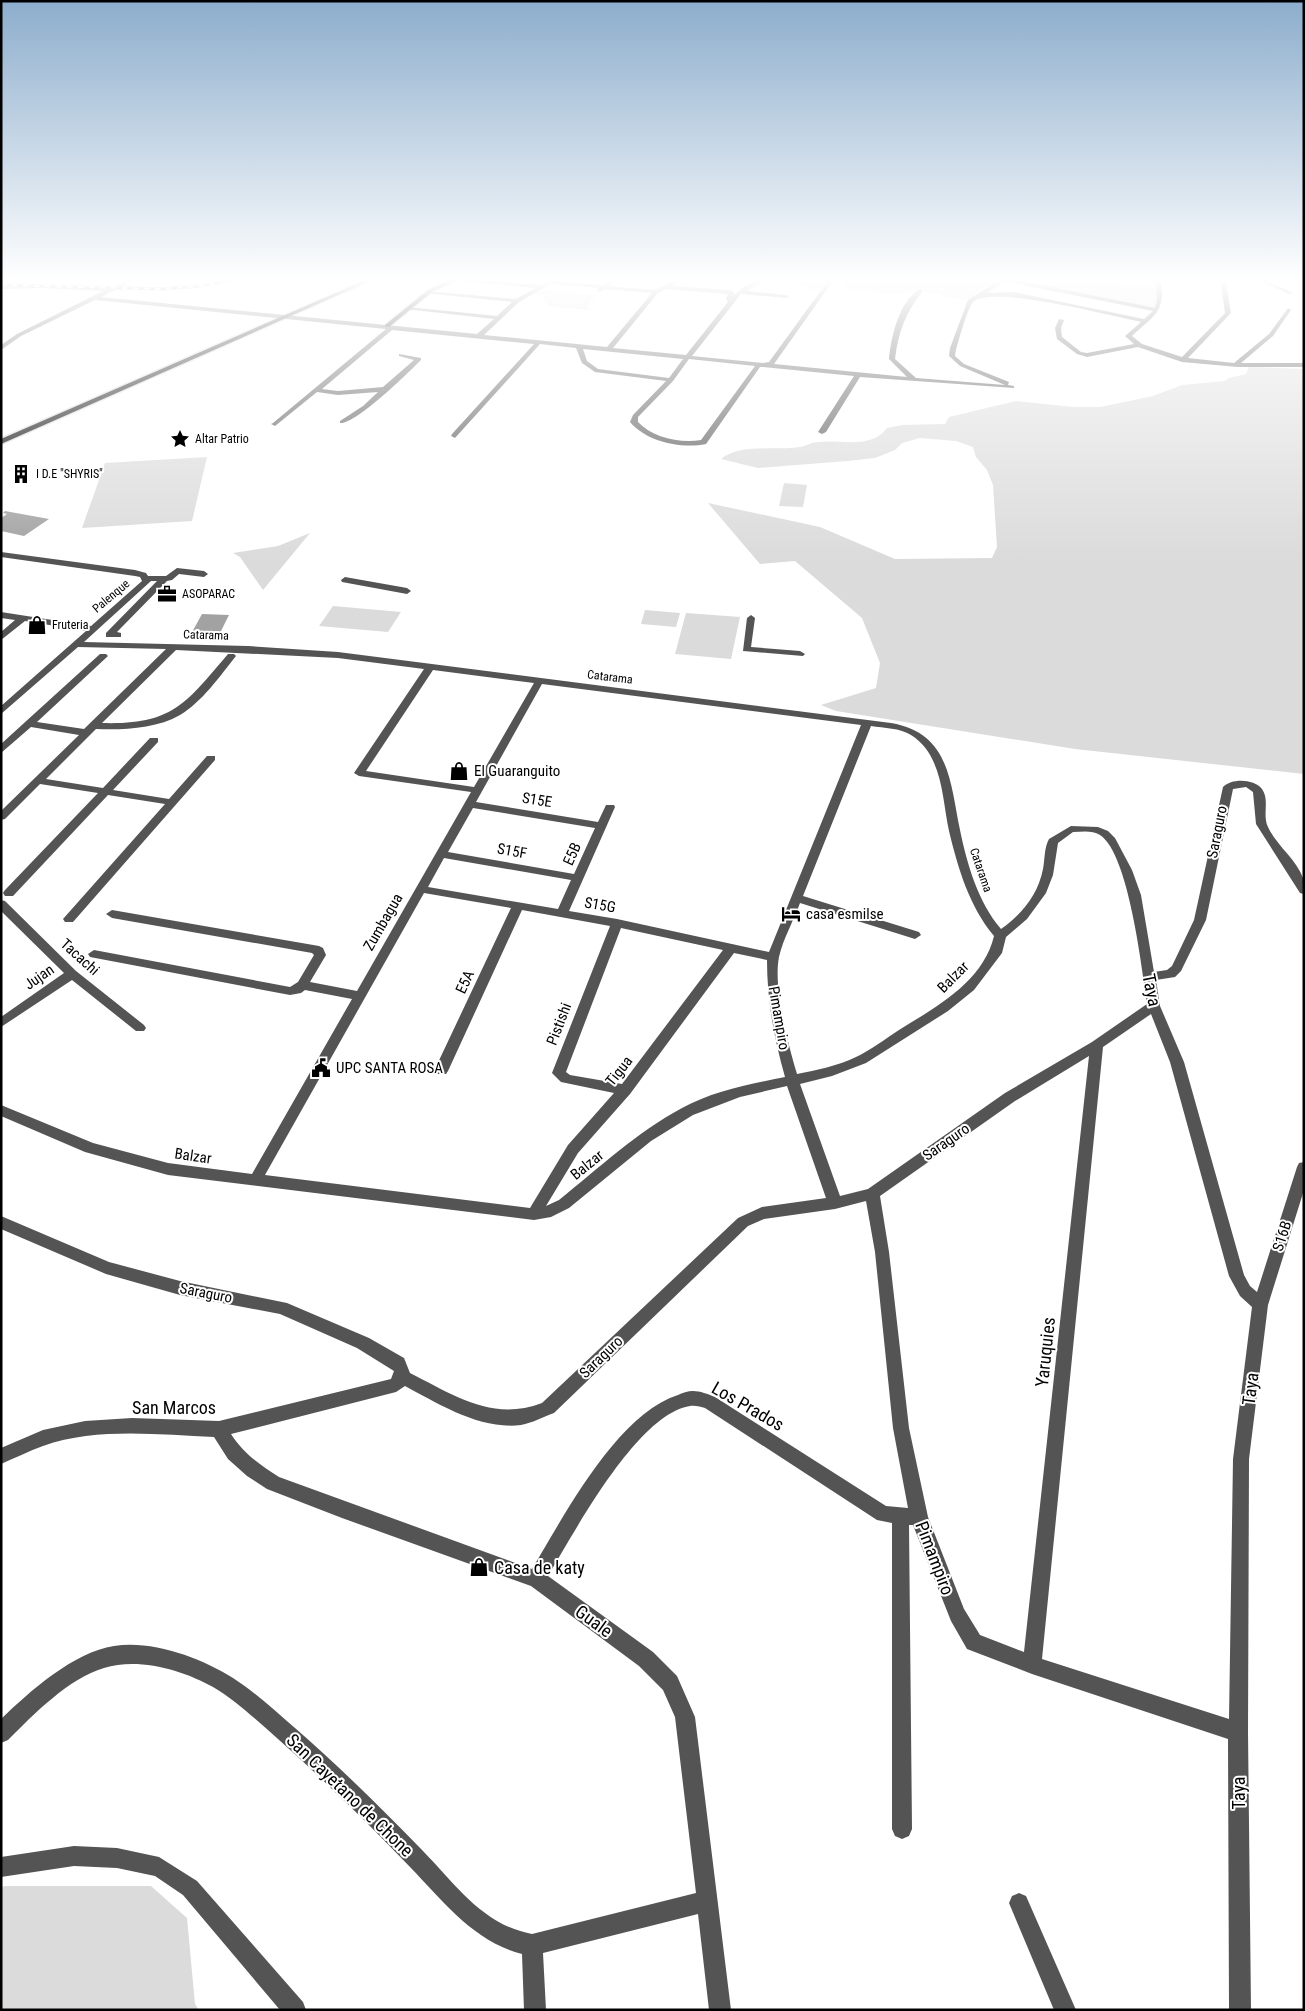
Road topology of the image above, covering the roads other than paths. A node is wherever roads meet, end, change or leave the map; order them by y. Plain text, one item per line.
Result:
1 (143, 372) edge
2 (162, 372) edge
3 (337, 372) edge
4 (405, 372) edge
5 (512, 372) edge
6 (604, 372) edge
7 (678, 372) edge
8 (754, 372) edge
9 (836, 372) edge
10 (905, 372) edge
11 (980, 372) edge
12 (858, 374) junction
13 (671, 380) junction
14 (914, 380) junction
15 (387, 389) junction
16 (316, 390) junction
17 (342, 422) dead end
18 (275, 424) dead end
19 (822, 432) dead end
20 (1, 433) edge
21 (455, 436) dead end
22 (1, 442) edge
23 (1, 554) edge
24 (112, 561) dead end
25 (104, 569) junction
26 (204, 574) dead end
27 (146, 578) junction
28 (164, 579) junction
29 (345, 580) dead end
30 (407, 591) dead end
31 (1, 615) edge
32 (23, 618) junction
33 (751, 618) dead end
34 (92, 629) junction
35 (118, 635) dead end
36 (1, 637) edge
37 (76, 644) junction
38 (175, 646) junction
39 (800, 654) dead end
40 (103, 656) dead end
41 (231, 656) dead end
42 (431, 666) junction
43 (540, 680) junction
44 (1, 711) edge
45 (867, 723) junction
46 (29, 724) junction
47 (91, 730) junction
48 (154, 740) dead end
49 (1, 750) edge
50 (211, 758) dead end
51 (40, 780) junction
52 (476, 790) junction
53 (105, 792) junction
54 (171, 802) junction
55 (468, 804) junction
56 (610, 807) dead end
57 (1, 817) edge
58 (601, 826) junction
59 (441, 854) junction
60 (578, 878) junction
61 (421, 889) junction
62 (1304, 890) edge
63 (9, 893) dead end
64 (797, 898) junction
65 (1, 904) edge
66 (518, 906) junction
67 (112, 914) dead end
68 (562, 914) junction
69 (69, 920) dead end
70 (617, 923) junction
71 (915, 935) dead end
72 (1000, 935) junction
73 (730, 948) junction
74 (94, 954) dead end
75 (773, 957) junction
76 (72, 974) junction
77 (1149, 977) junction
78 (302, 985) junction
79 (359, 996) junction
80 (1154, 1006) junction
81 (1, 1023) edge
82 (140, 1028) dead end
83 (1097, 1045) junction
84 (442, 1071) dead end
85 (794, 1080) junction
86 (625, 1090) junction
87 (1, 1110) edge
88 (1304, 1167) edge
89 (255, 1181) junction
90 (872, 1194) junction
91 (835, 1202) junction
92 (534, 1214) junction
93 (4, 1227) edge
94 (1260, 1305) junction
95 (402, 1377) junction
96 (219, 1429) junction
97 (1, 1456) edge
98 (900, 1517) junction
99 (919, 1517) junction
100 (536, 1579) junction
101 (1032, 1664) junction
102 (1238, 1732) junction
103 (1, 1733) edge
104 (902, 1829) dead end
105 (1, 1867) edge
106 (707, 1902) junction
107 (1020, 1902) dead end
108 (532, 1944) junction
109 (295, 2010) edge
110 (535, 2010) edge
111 (720, 2010) edge
112 (1065, 2010) edge
113 (1240, 2010) edge

1 - 20 main road
2 - 22 main road
3 - 16 street
4 - 15 street
5 - 21 street
6 - 13 street
7 - 13 street
8 - 13 street
9 - 12 street
10 - 14 street
11 - 14 street
12 - 14 street
12 - 19 street
15 - 16 street
15 - 17 street
16 - 18 street
23 - 25 street, Palenque
24 - 25 street
25 - 27 street, Palenque
26 - 28 street
27 - 28 street
27 - 34 street, Palenque
28 - 35 street
29 - 30 street
31 - 32 street
32 - 34 street
32 - 36 street
33 - 39 street
34 - 37 street, Palenque
37 - 38 street, Catarama
37 - 44 street, Palenque
38 - 42 street, Catarama
38 - 47 street
40 - 46 street
41 - 47 street
42 - 43 street, Catarama
42 - 52 street
43 - 45 street, Catarama
43 - 52 street, Zumbagua
45 - 64 street, Pimampiro
45 - 72 street, Catarama
46 - 47 street
46 - 49 street
47 - 51 street
48 - 53 street
50 - 54 street
51 - 53 street
51 - 57 street
52 - 55 street, Zumbagua
53 - 54 street
53 - 63 street
54 - 69 street
55 - 58 street, S15E
55 - 59 street, Zumbagua
56 - 58 street, E5B
58 - 60 street, E5B
59 - 60 street, S15F
59 - 61 street, Zumbagua
60 - 68 street, E5B
61 - 66 street, S15G
61 - 79 street, Zumbagua
62 - 77 street, Saraguro
64 - 71 street
64 - 75 street, Pimampiro
65 - 76 street, Tacachi
66 - 68 street, S15G
66 - 84 street, E5A
67 - 78 street
68 - 70 street, S15G
70 - 73 street, S15G
70 - 86 street, Pistishi
72 - 77 street, Taya
72 - 85 street, Balzar
73 - 75 street, S15G
73 - 86 street, Tigua
74 - 78 street
75 - 85 street, Pimampiro
76 - 81 street, Jujan
76 - 82 street, Tacachi
77 - 80 street, Taya
78 - 79 street
79 - 89 street, Zumbagua
80 - 83 street, Saraguro
80 - 94 street, Taya
83 - 90 street, Saraguro
83 - 101 street, Yaruquies
85 - 91 street, Pimampiro
85 - 92 street, Balzar
86 - 92 street, Tigua
87 - 89 street, Balzar
88 - 94 street, S16B
89 - 92 street, Balzar
90 - 91 street, Saraguro
90 - 99 street, Pimampiro
91 - 95 street, Saraguro
93 - 95 street, Saraguro
94 - 102 street, Taya
95 - 96 street, San Marcos
96 - 97 street, San Marcos
96 - 100 street, Guale
98 - 99 street, Los Prados
98 - 100 street, Los Prados
98 - 104 street
99 - 101 street, Pimampiro
100 - 106 street, Guale
101 - 102 street, Pimampiro
102 - 113 street, Taya
103 - 108 street, San Cayetano de Chone
105 - 109 street
106 - 108 street, San Cayetano de Chone
106 - 111 street, Guale
107 - 112 street
108 - 110 street

